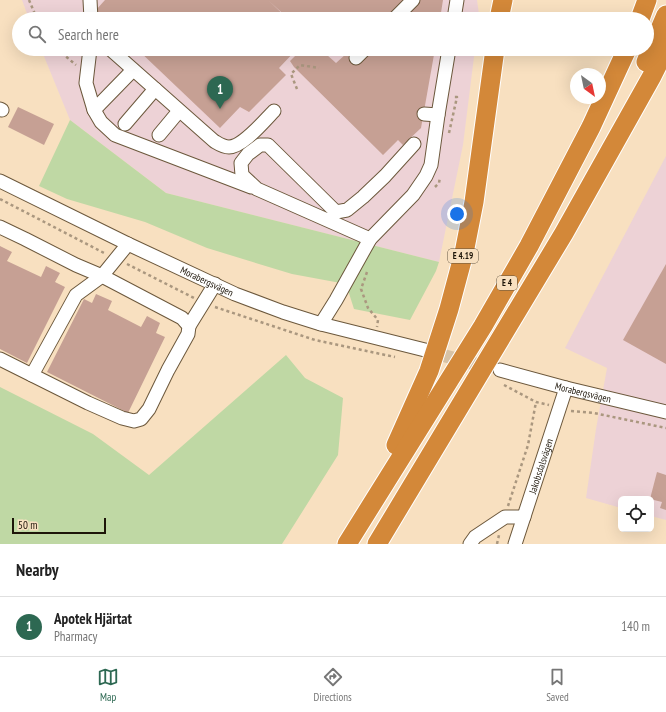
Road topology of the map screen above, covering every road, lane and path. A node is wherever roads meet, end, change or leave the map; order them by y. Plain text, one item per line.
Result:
1 (29, 0) edge
2 (90, 0) edge
3 (413, 0) edge
4 (457, 0) edge
5 (498, 0) edge
6 (503, 0) edge
7 (647, 0) edge
8 (34, 12) edge
9 (91, 12) edge
10 (401, 12) edge
11 (455, 12) edge
12 (499, 12) edge
13 (500, 12) edge
14 (643, 12) edge
15 (666, 15) edge
16 (654, 43) edge
17 (666, 48) edge
18 (65, 56) edge
19 (89, 56) edge
20 (118, 56) edge
21 (448, 56) edge
22 (494, 56) edge
23 (624, 56) edge
24 (648, 56) edge
25 (319, 68) dead end
26 (133, 70) junction
27 (86, 83) junction
28 (155, 89) junction
29 (297, 89) dead end
30 (94, 110) junction
31 (180, 111) junction
32 (274, 111) dead end
33 (424, 114) dead end
34 (438, 115) junction
35 (125, 124) dead end
36 (159, 135) dead end
37 (414, 144) dead end
38 (2, 187) edge
39 (257, 189) junction
40 (0, 227) edge
41 (564, 233) junction
42 (370, 239) junction
43 (128, 244) junction
44 (102, 276) junction
45 (215, 284) junction
46 (336, 300) junction
47 (283, 312) junction
48 (321, 324) junction
49 (189, 326) junction
50 (425, 350) tunnel mouth
51 (0, 359) edge
52 (500, 370) tunnel mouth
53 (32, 375) junction
54 (503, 384) dead end
55 (566, 388) junction
56 (536, 402) junction
57 (560, 408) junction
58 (666, 412) edge
59 (666, 428) edge
60 (369, 507) junction
61 (505, 517) junction
62 (524, 517) junction
63 (346, 544) edge
64 (377, 544) edge
65 (470, 544) edge
66 (497, 544) edge
67 (515, 544) edge

1 - 8 path
2 - 9 street
3 - 10 street
4 - 11 street
5 - 12 highway
6 - 13 highway
7 - 14 highway
15 - 16 highway, E 4
17 - 41 highway
18 - 27 path
19 - 27 street
20 - 26 street
21 - 34 street
22 - 60 highway, E 4.19
23 - 60 highway, E 4
24 - 41 highway, E 4
25 - 29 path
26 - 28 street
26 - 30 street
27 - 30 street
28 - 31 street
28 - 35 street
30 - 39 street
31 - 32 street
31 - 36 street
33 - 34 street
34 - 42 street
37 - 39 street
38 - 43 street, Morabergsvägen
39 - 42 street
40 - 44 street
41 - 64 highway, E 4
42 - 46 street
43 - 44 street
43 - 45 street, Morabergsvägen
44 - 49 street
44 - 53 street
45 - 47 street, Morabergsvägen
45 - 49 street
46 - 47 street
46 - 48 street
47 - 48 street, Morabergsvägen
48 - 50 street, Morabergsvägen
49 - 53 street
51 - 53 street
52 - 55 street, Morabergsvägen
54 - 56 path
55 - 57 street, Jakobsdalsvägen
55 - 58 street, Morabergsvägen
56 - 57 path
56 - 61 path
57 - 59 path
57 - 62 street, Jakobsdalsvägen
60 - 63 highway, E 4
61 - 62 street
61 - 65 street
61 - 66 path
62 - 67 street, Jakobsdalsvägen

